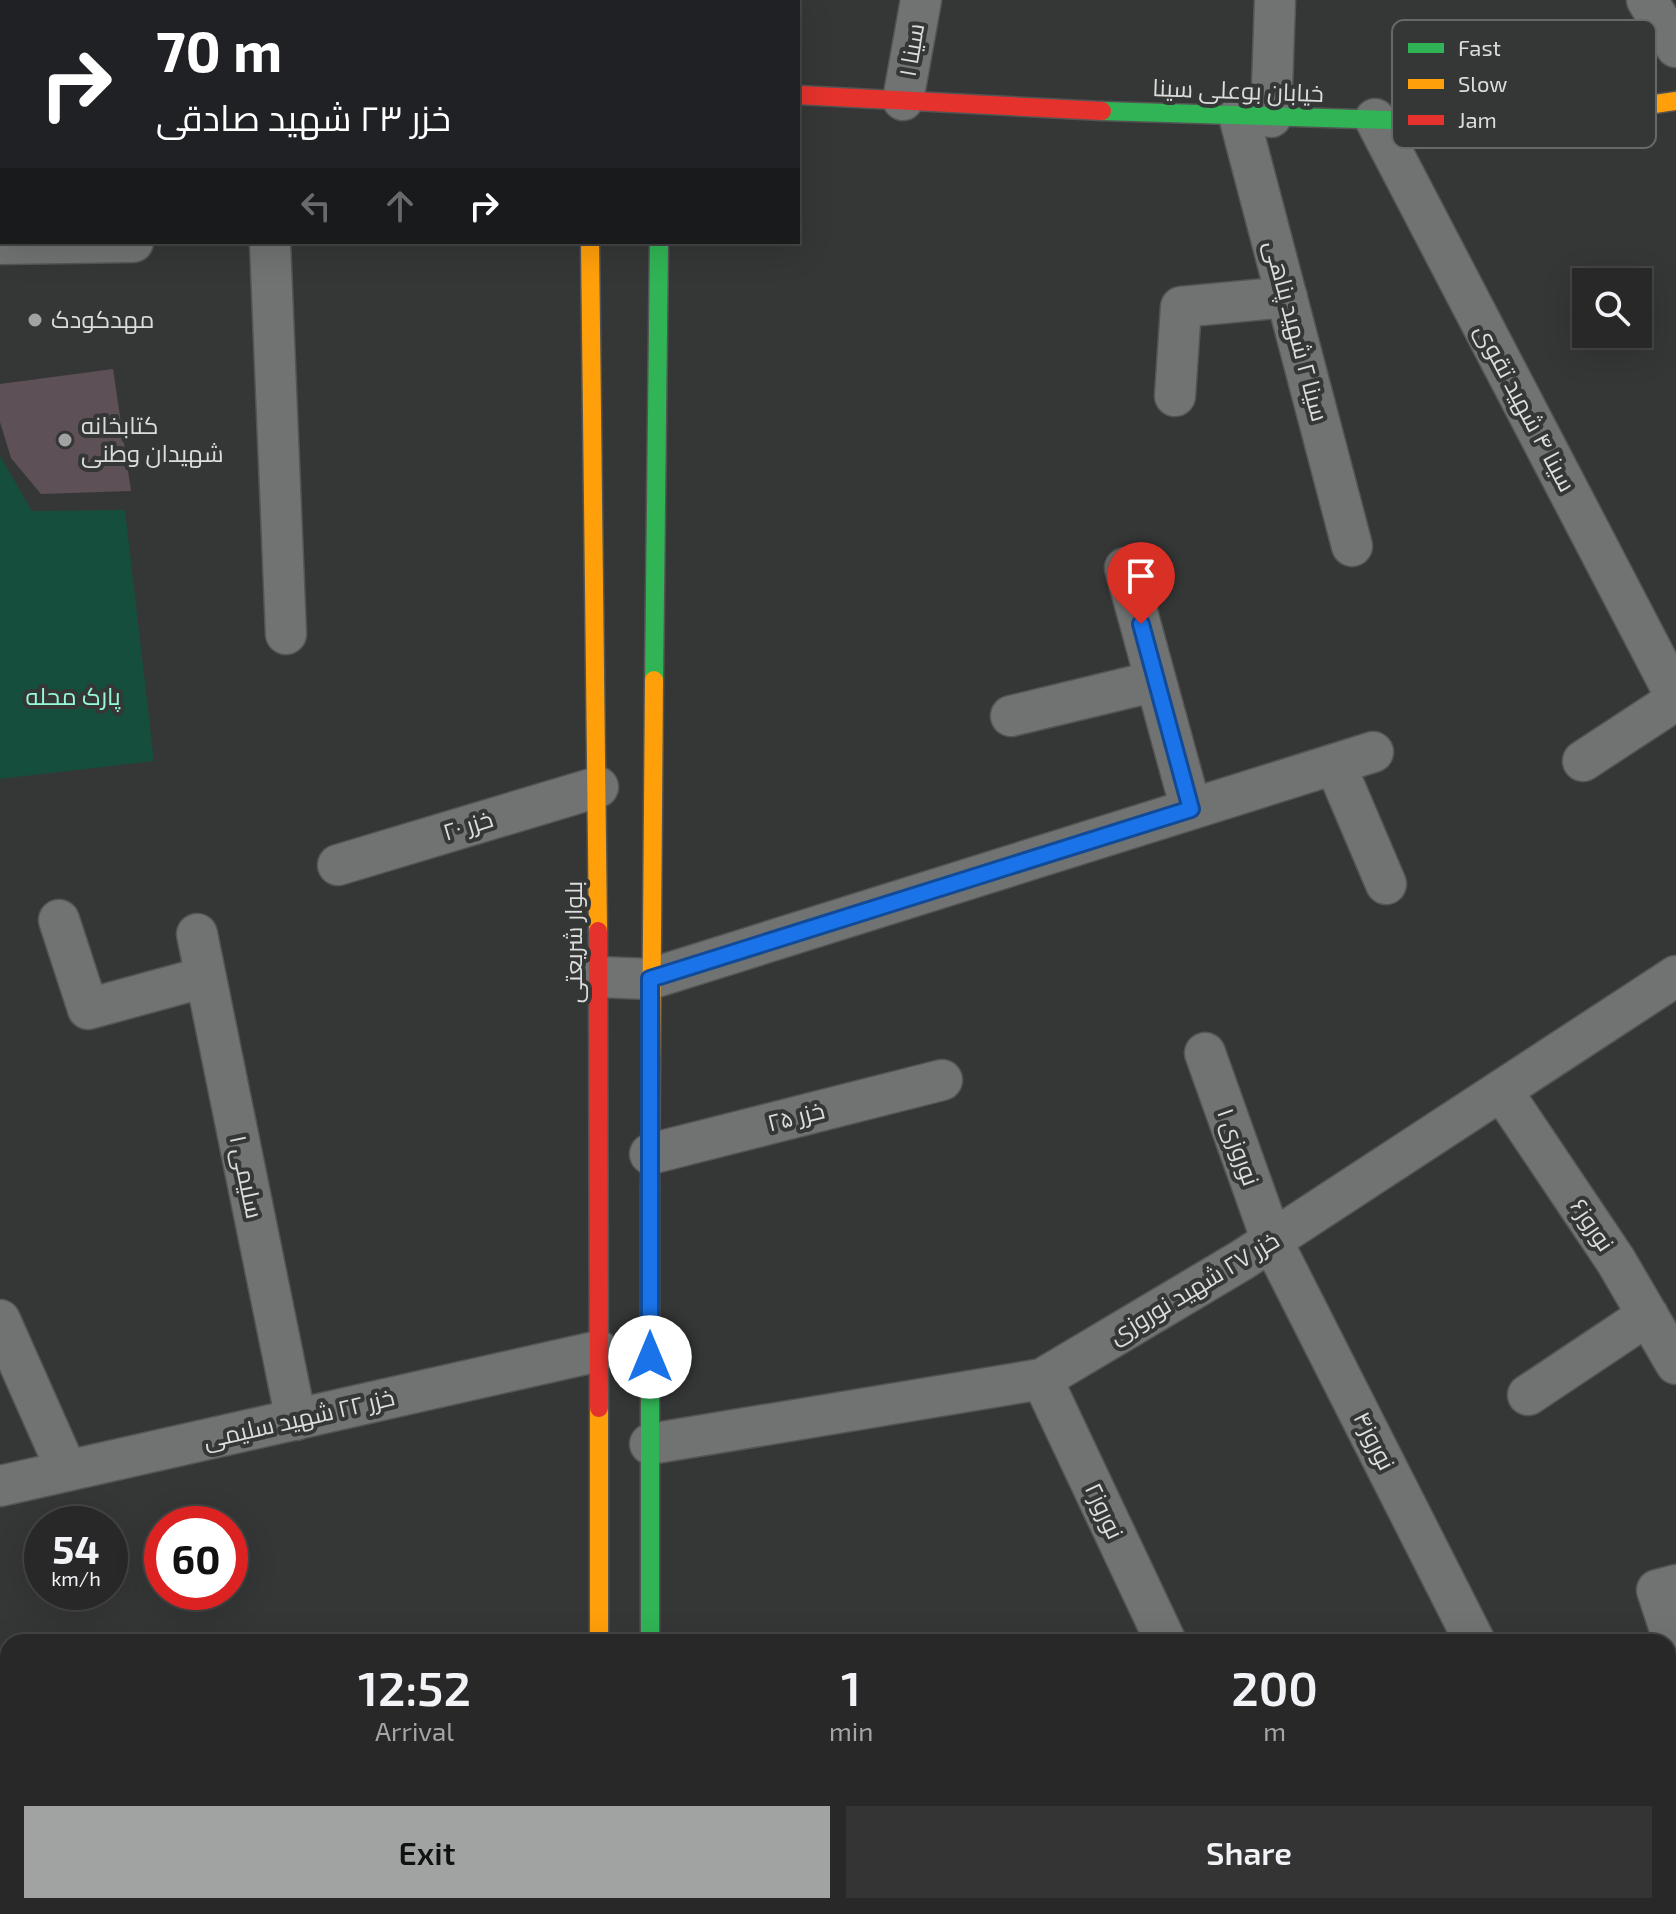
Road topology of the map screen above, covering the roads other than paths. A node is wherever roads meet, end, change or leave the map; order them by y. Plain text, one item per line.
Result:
1 (921, 0) edge
2 (1275, 0) edge
3 (1647, 0) edge
4 (1676, 47) edge
5 (800, 95) edge
6 (903, 100) junction
7 (1676, 101) edge
8 (1656, 104) edge
9 (1255, 116) junction
10 (1375, 119) junction
11 (1392, 120) edge
12 (270, 244) edge
13 (590, 244) edge
14 (659, 244) edge
15 (1287, 297) junction
16 (1175, 396) dead end
17 (1352, 546) dead end
18 (1125, 568) dead end
19 (286, 634) dead end
20 (1156, 681) junction
21 (1676, 698) edge
22 (1011, 716) dead end
23 (1373, 752) dead end
24 (1583, 761) dead end
25 (1335, 764) junction
26 (598, 787) junction
27 (1191, 809) junction
28 (338, 865) dead end
29 (1386, 884) dead end
30 (59, 920) dead end
31 (197, 934) dead end
32 (1676, 976) edge
33 (205, 977) junction
34 (598, 977) junction
35 (650, 979) junction
36 (1205, 1053) dead end
37 (942, 1080) dead end
38 (1502, 1091) junction
39 (650, 1154) junction
40 (1272, 1241) junction
41 (1648, 1315) junction
42 (0, 1320) edge
43 (599, 1351) junction
44 (1676, 1364) edge
45 (1042, 1379) junction
46 (1528, 1395) dead end
47 (296, 1420) junction
48 (650, 1444) junction
49 (67, 1471) junction
50 (0, 1486) edge
51 (1676, 1585) edge
52 (599, 1634) edge
53 (650, 1634) edge
54 (1162, 1634) edge
55 (1471, 1634) edge
56 (1671, 1634) edge

1 - 6 street, سینا ۱
2 - 9 street, سینا ۲ شهید پناهی
3 - 4 street
5 - 6 main road, خیابان بوعلی سینا
6 - 9 main road, خیابان بوعلی سینا
7 - 8 main road, خیابان بوعلی سینا
9 - 10 main road, خیابان بوعلی سینا
9 - 15 street, سینا ۲ شهید پناهی
10 - 11 main road, خیابان بوعلی سینا
10 - 21 street, سینا ۴ شهید تقوی
12 - 19 street
13 - 26 main road, بلوار شریعتی
14 - 35 main road
15 - 16 street
15 - 17 street, سینا ۲ شهید پناهی
18 - 20 street
20 - 22 street
20 - 27 street
21 - 24 street, سینا ۴ شهید تقوی
23 - 25 street
25 - 27 street
25 - 29 street
26 - 28 street, خزر ۲۰
26 - 34 main road, بلوار شریعتی
27 - 35 street
30 - 33 street
31 - 33 street, سلیمی ۱
32 - 38 street, خزر ۲۷ شهید نوروزی
33 - 47 street, سلیمی ۱
34 - 35 street
34 - 43 main road, بلوار شریعتی
35 - 39 main road
36 - 40 street, نوروزی ۱
37 - 39 street, خزر ۲۵
38 - 40 street, خزر ۲۷ شهید نوروزی
38 - 41 street, نوروز۶
39 - 48 main road
40 - 45 street, خزر ۲۷ شهید نوروزی
40 - 55 street, نوروز۴
41 - 44 street, نوروز۶
41 - 46 street
42 - 49 street
43 - 47 street, خزر ۲۲ شهید سلیمی
43 - 52 main road, بلوار شریعتی
45 - 48 street, خزر ۲۷ شهید نوروزی
45 - 54 street, نوروز۲
47 - 49 street, خزر ۲۲ شهید سلیمی
48 - 53 main road
49 - 50 street, خزر ۲۲ شهید سلیمی
51 - 56 street

